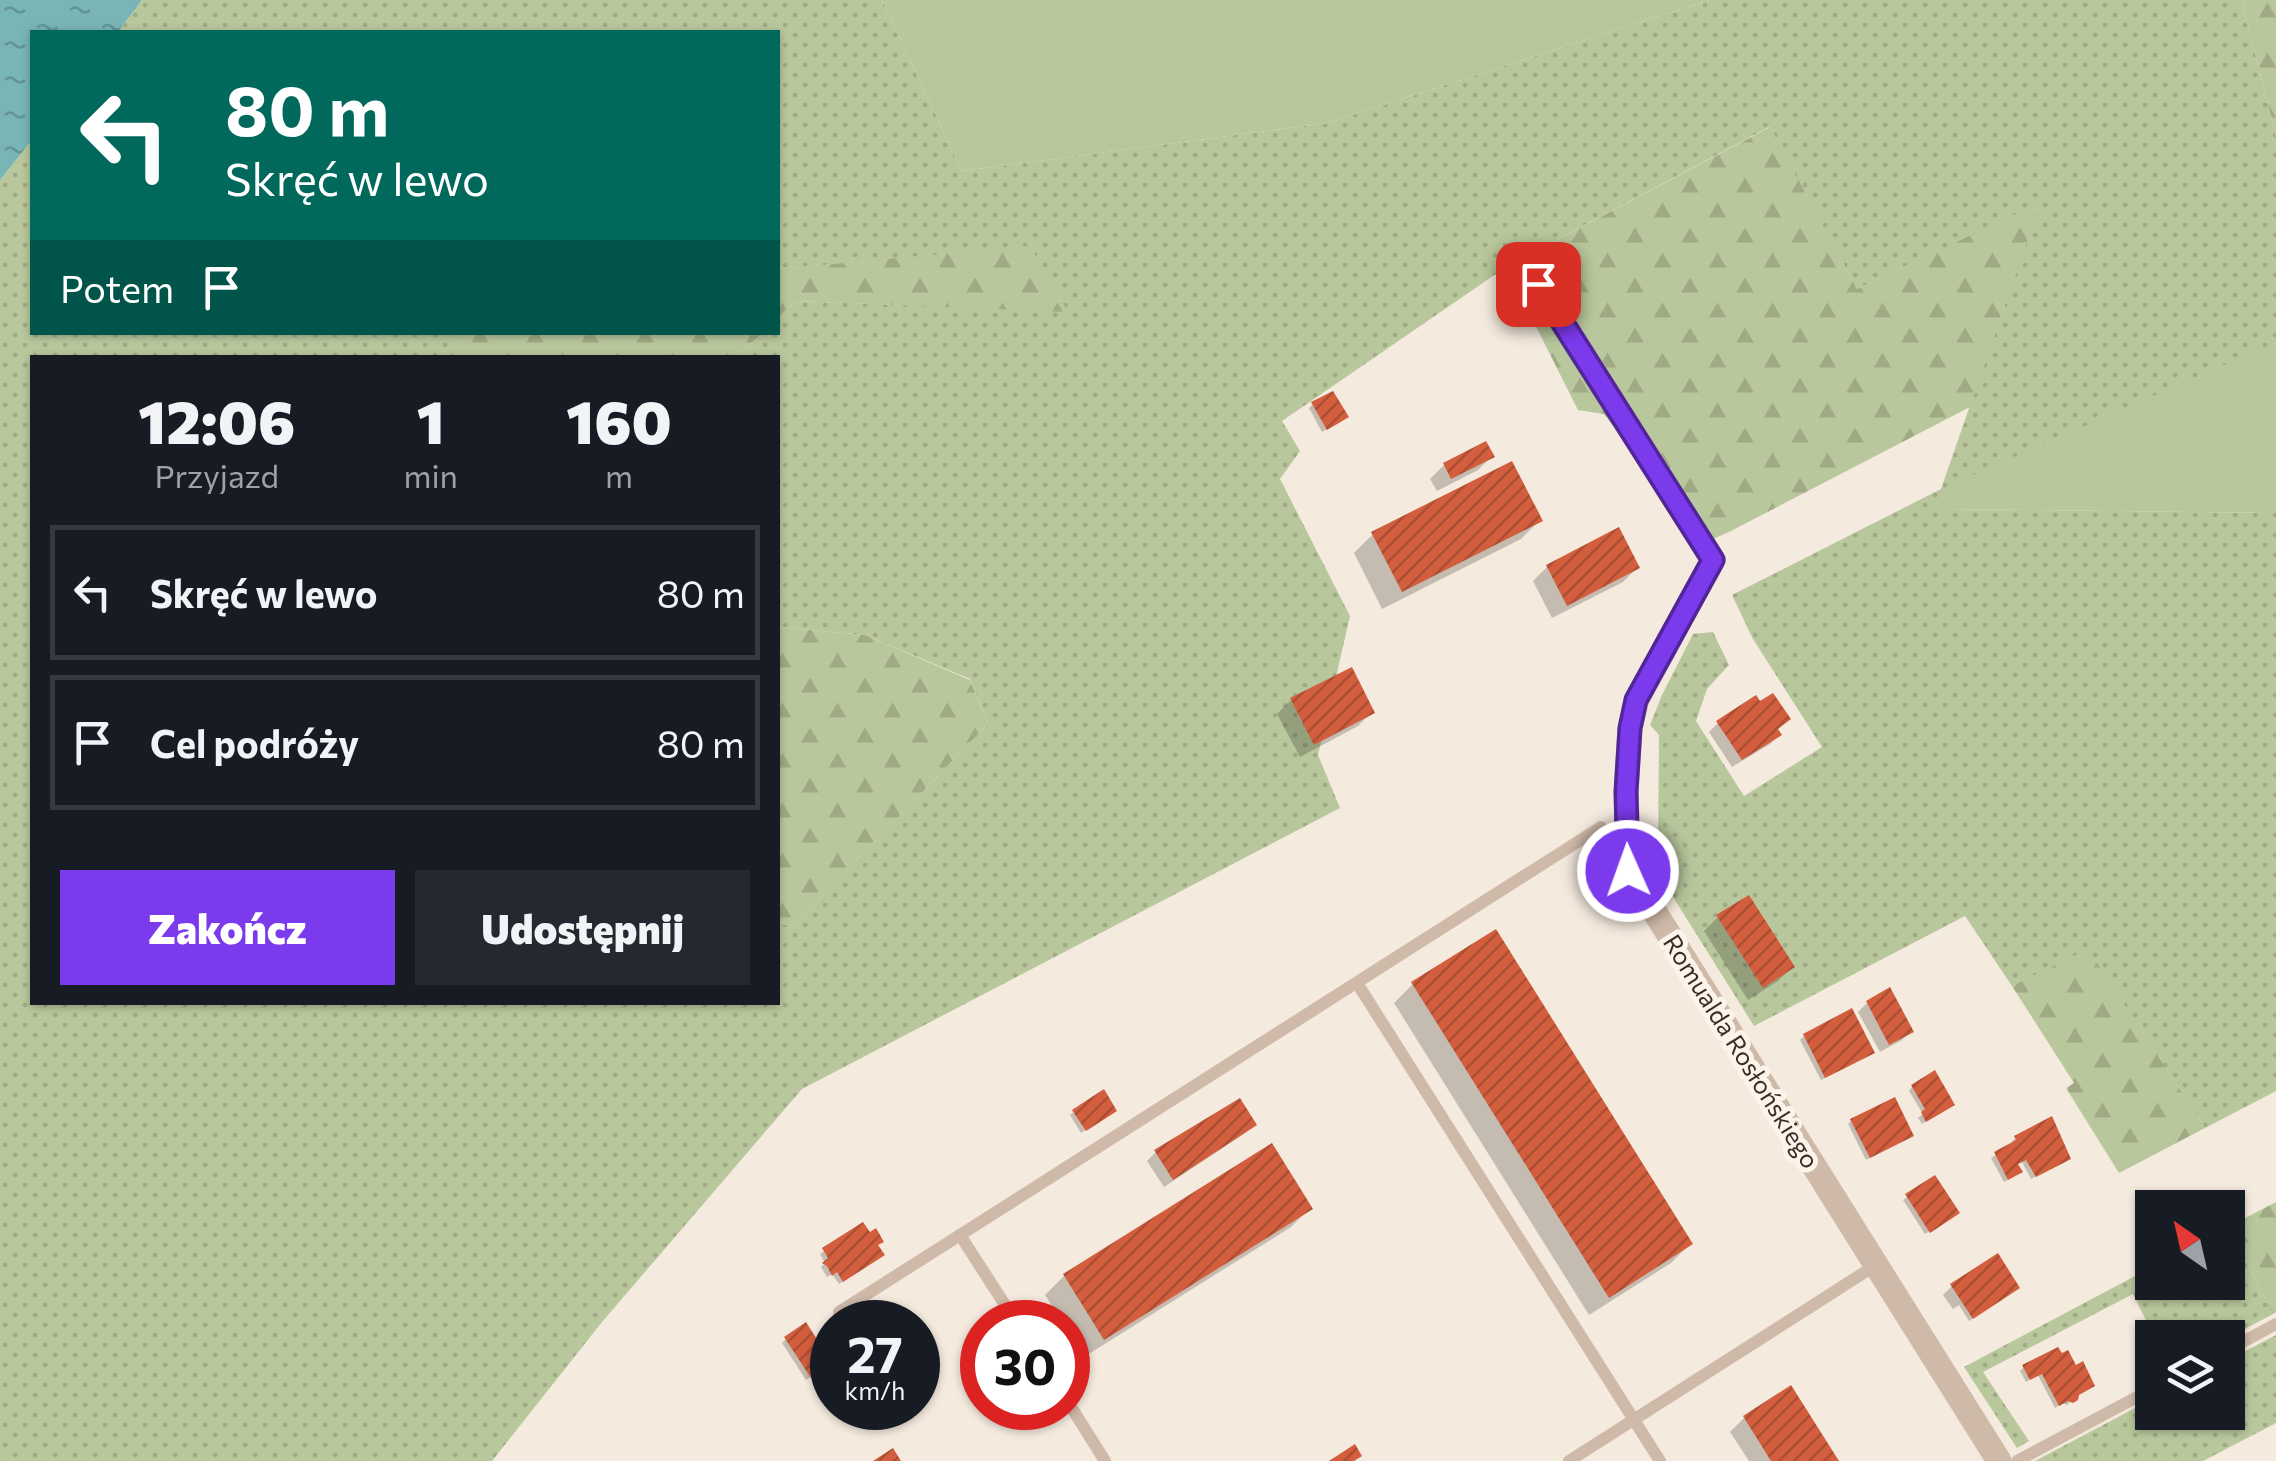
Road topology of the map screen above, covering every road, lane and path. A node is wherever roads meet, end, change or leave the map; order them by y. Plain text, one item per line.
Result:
1 (1538, 284) dead end
2 (1600, 827) dead end
3 (1357, 983) junction
4 (960, 1235) junction
5 (1876, 1265) junction
6 (858, 1300) edge
7 (1002, 1300) edge
8 (2276, 1324) edge
9 (2245, 1341) edge
10 (2135, 1399) edge
11 (1634, 1420) junction
12 (1086, 1430) edge
13 (1105, 1461) edge
14 (1569, 1461) edge
15 (1660, 1461) edge
16 (1999, 1461) edge
17 (2017, 1461) edge

1 - 5 street, Romualda Rosłońskiego
2 - 3 lane
3 - 4 lane
3 - 11 lane
4 - 6 lane
4 - 7 lane
5 - 11 lane
5 - 16 street, Romualda Rosłońskiego
8 - 9 lane
10 - 17 lane
11 - 14 lane
11 - 15 lane
12 - 13 lane

